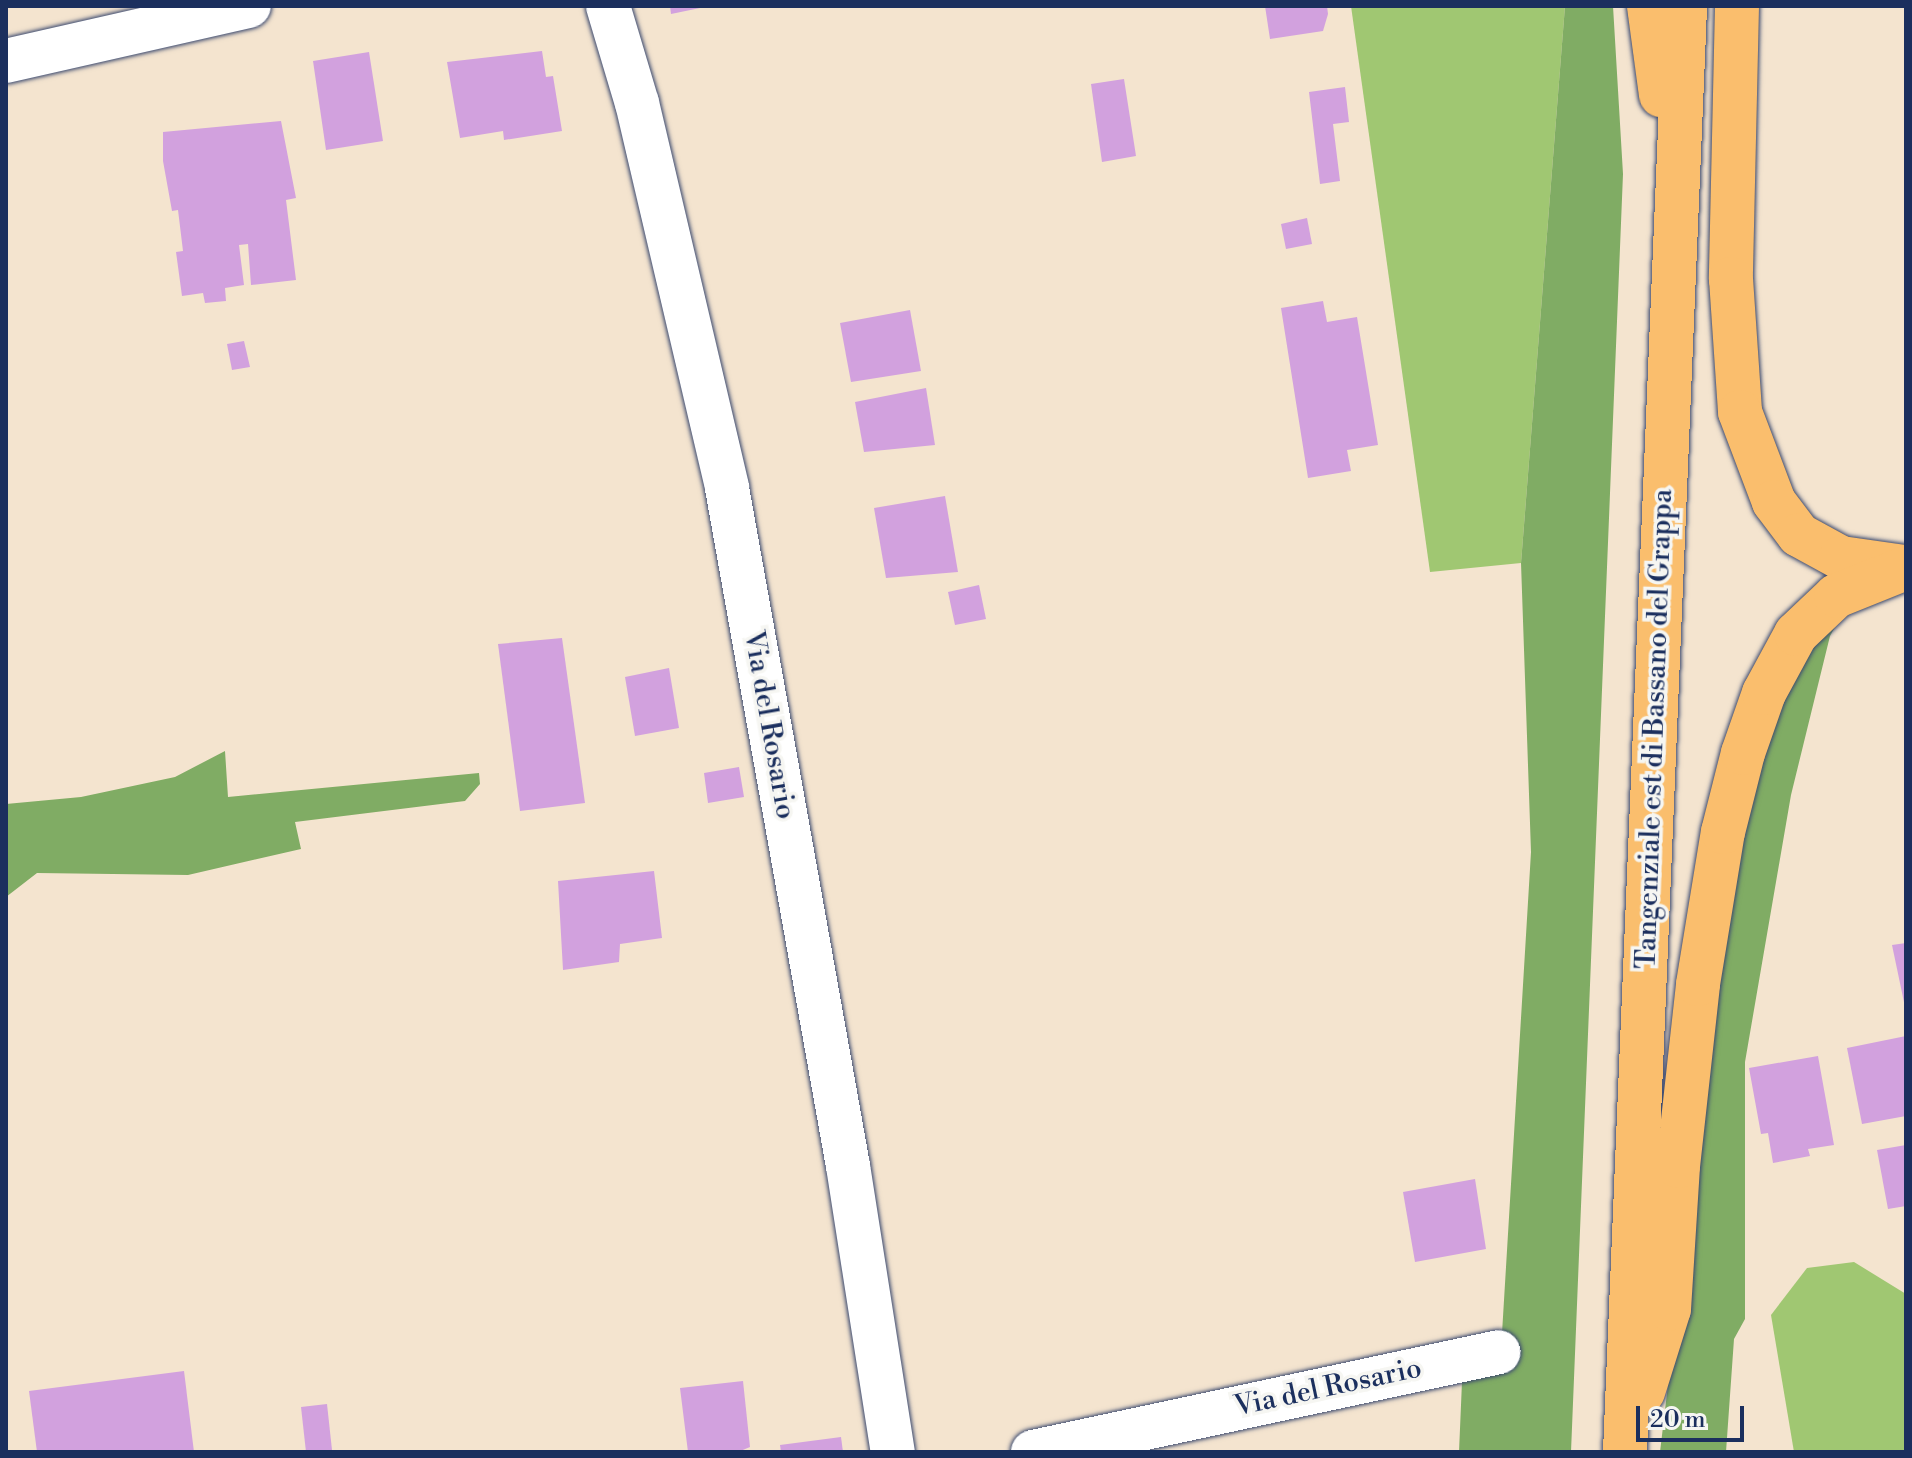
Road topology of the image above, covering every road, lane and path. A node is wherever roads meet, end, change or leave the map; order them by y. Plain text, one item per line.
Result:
1 (249, 6) edge
2 (608, 6) edge
3 (1649, 6) edge
4 (1685, 6) edge
5 (1737, 6) edge
6 (6, 61) edge
7 (1677, 204) junction
8 (1906, 567) edge
9 (1498, 1352) dead end
10 (1161, 1438) edge
11 (1625, 1450) edge
12 (893, 1452) edge
13 (1033, 1452) edge

1 - 6 street
2 - 12 street, Via del Rosario
3 - 7 highway
4 - 7 highway, Tangenziale est di Bassano del Grappa
5 - 8 highway
7 - 11 highway, Tangenziale est di Bassano del Grappa
8 - 11 highway
9 - 10 street, Via del Rosario
10 - 13 street, Via del Rosario

